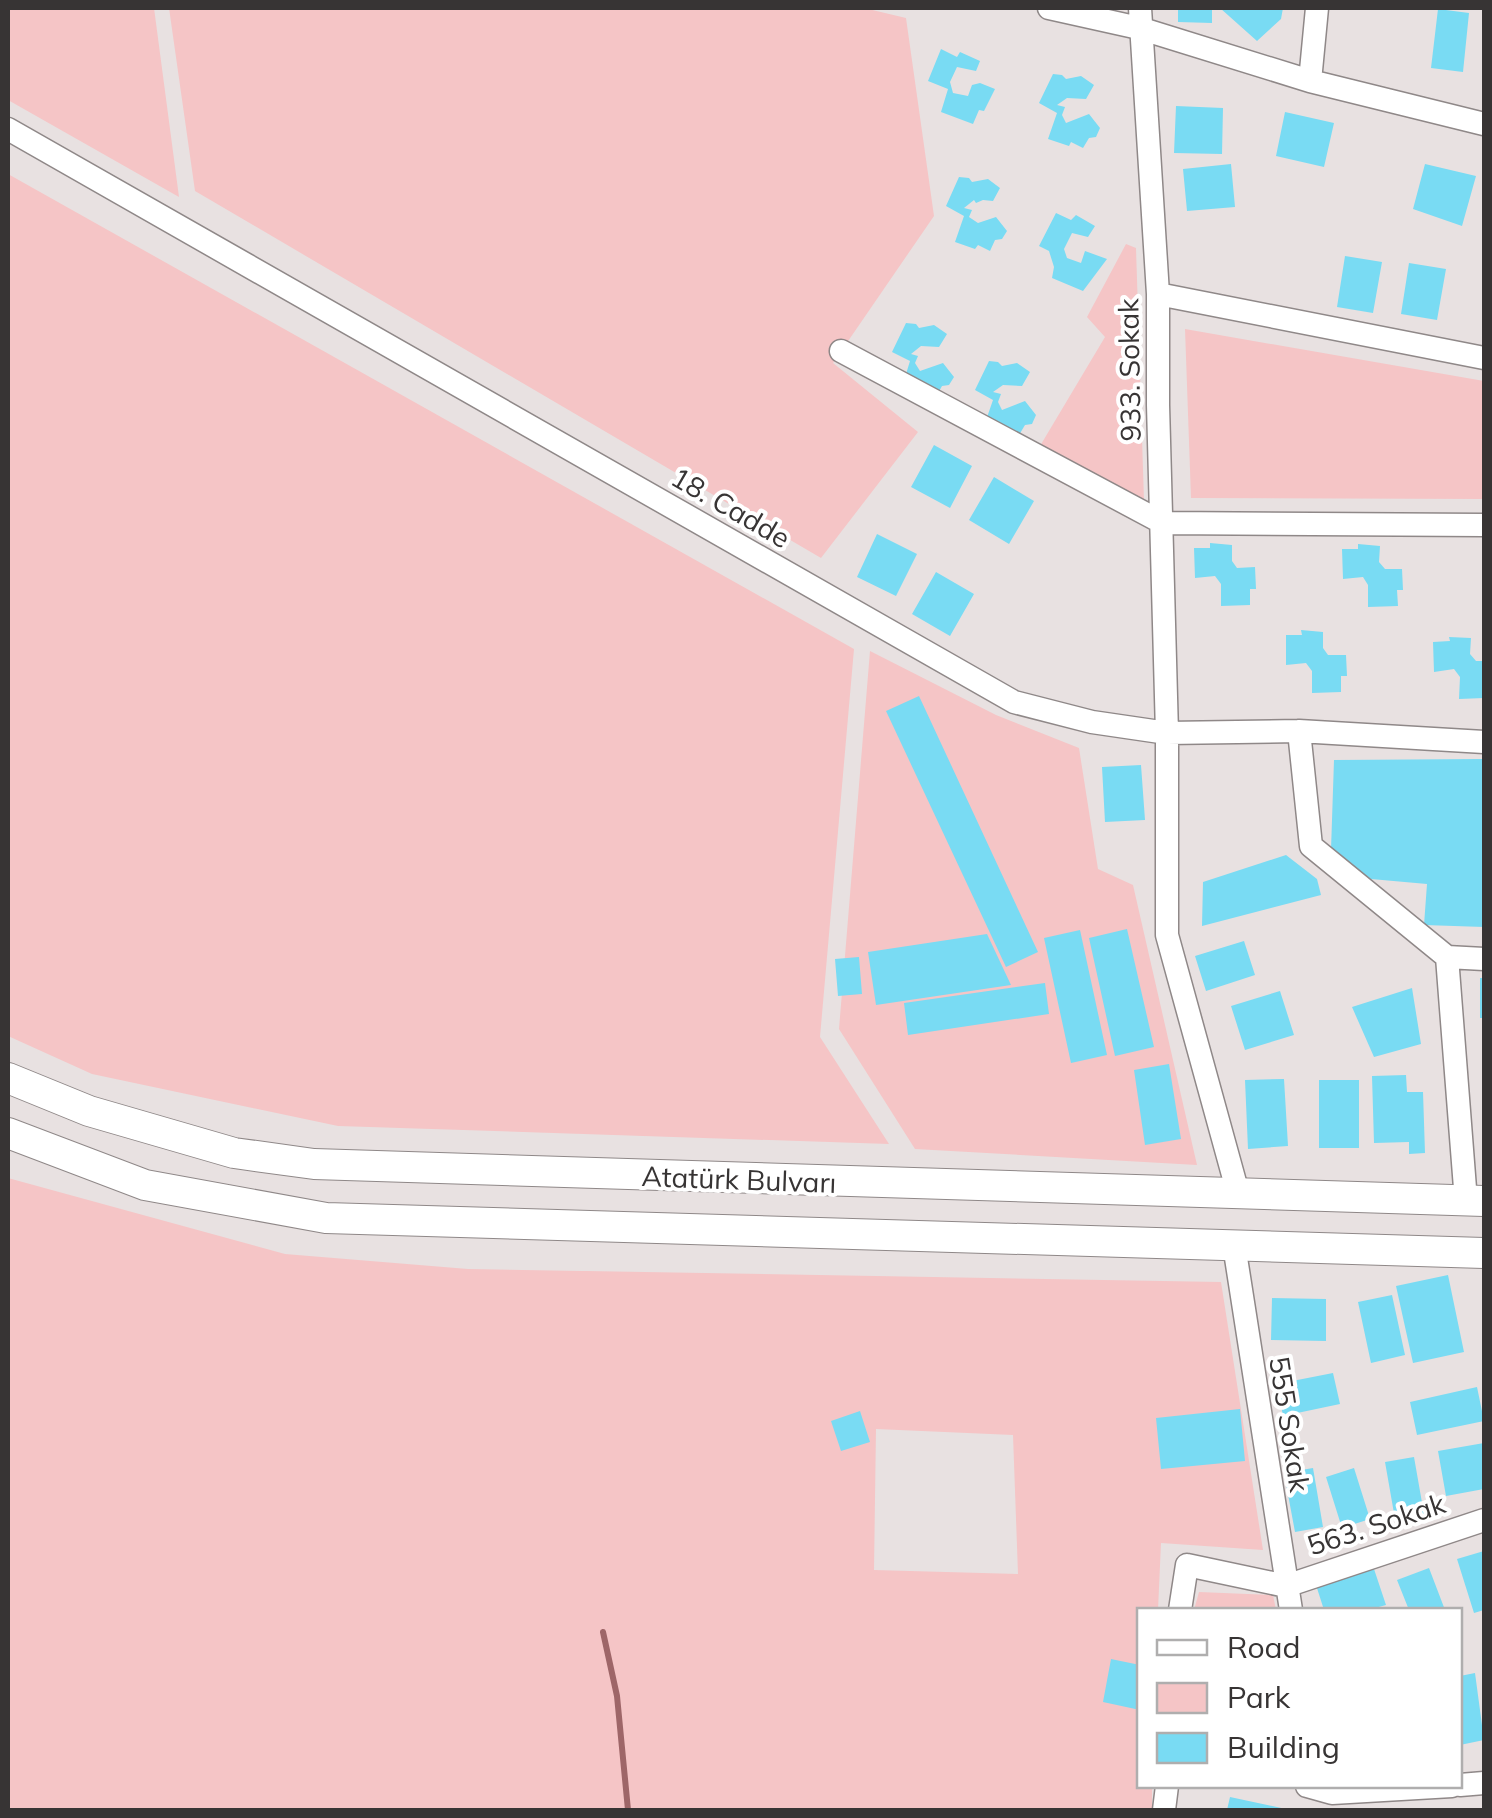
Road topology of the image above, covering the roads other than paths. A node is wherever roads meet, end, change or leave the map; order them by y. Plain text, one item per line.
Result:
1 (1049, 8) edge
2 (1317, 8) edge
3 (1140, 18) edge
4 (1310, 82) junction
5 (1484, 124) edge
6 (8, 129) edge
7 (1158, 294) junction
8 (841, 351) dead end
9 (1484, 358) edge
10 (1162, 523) junction
11 (1484, 525) edge
12 (1299, 731) junction
13 (1167, 733) junction
14 (1484, 742) edge
15 (1447, 957) junction
16 (1484, 959) edge
17 (8, 1078) edge
18 (8, 1133) edge
19 (1238, 1193) junction
20 (1475, 1201) edge
21 (1234, 1245) junction
22 (1484, 1259) edge
23 (1484, 1520) edge
24 (1286, 1586) junction
25 (1180, 1608) edge
26 (1291, 1608) edge
27 (1428, 1788) edge
28 (1332, 1796) edge

1 - 3 street
2 - 4 street
3 - 4 street
3 - 7 street, 933. Sokak
4 - 5 street
6 - 13 street, 18. Cadde
7 - 9 street
7 - 10 street, 933. Sokak
8 - 10 street
10 - 11 street
10 - 13 street, 933. Sokak
12 - 13 street, 18. Cadde
12 - 14 street, 18. Cadde
12 - 15 street
13 - 19 street, 933. Sokak
15 - 16 street
15 - 20 street
17 - 19 main road, Atatürk Bulvarı
18 - 21 main road, Atatürk Bulvarı
19 - 20 main road, Atatürk Bulvarı
21 - 22 main road, Atatürk Bulvarı
21 - 24 street, 555 Sokak
23 - 24 street, 563. Sokak
24 - 25 street
24 - 26 street, 555 Sokak
27 - 28 street

